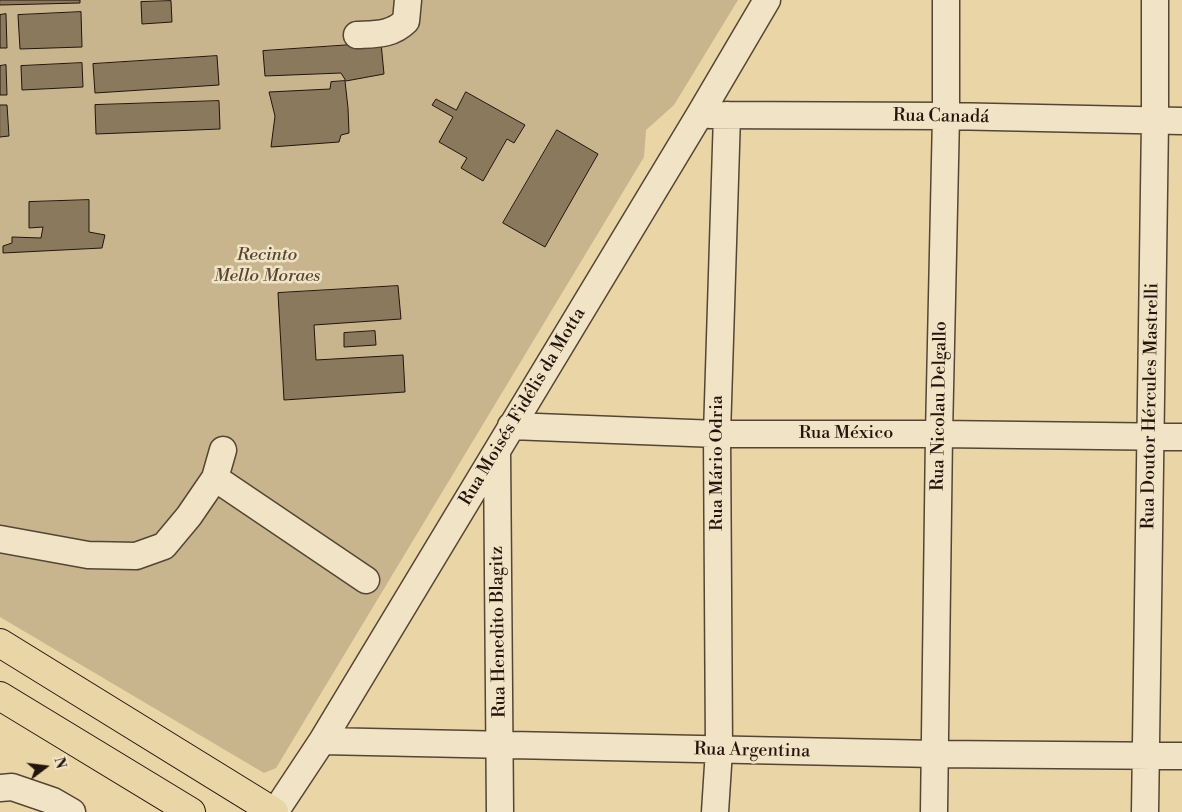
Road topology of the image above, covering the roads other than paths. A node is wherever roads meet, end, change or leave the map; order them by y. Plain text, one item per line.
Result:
1 (408, 0) edge
2 (767, 0) edge
3 (946, 0) edge
4 (1155, 0) edge
5 (357, 35) dead end
6 (700, 114) junction
7 (727, 115) junction
8 (946, 116) junction
9 (1155, 121) junction
10 (1182, 121) edge
11 (511, 426) junction
12 (718, 434) junction
13 (939, 434) junction
14 (1151, 437) junction
15 (1182, 437) edge
16 (223, 450) dead end
17 (496, 451) junction
18 (215, 478) junction
19 (0, 539) edge
20 (366, 580) dead end
21 (0, 642) edge
22 (0, 696) edge
23 (322, 741) junction
24 (500, 746) junction
25 (719, 750) junction
26 (935, 754) junction
27 (1146, 755) junction
28 (1182, 756) edge
29 (0, 788) edge
30 (72, 812) edge
31 (190, 812) edge
32 (275, 812) edge
33 (500, 812) edge
34 (715, 812) edge
35 (934, 812) edge
36 (1145, 812) edge

1 - 5 street
2 - 6 street, Rua Moisés Fidélis da Motta
3 - 8 street, Rua Nicolau Delgallo
4 - 9 street, Rua Doutor Hércules Mastrelli
6 - 7 street, Rua Canadá
6 - 11 street, Rua Moisés Fidélis da Motta
7 - 8 street, Rua Canadá
7 - 12 street, Rua Mário Odria
8 - 9 street, Rua Canadá
8 - 13 street, Rua Nicolau Delgallo
9 - 10 street, Rua Canadá
9 - 14 street, Rua Doutor Hércules Mastrelli
11 - 12 street, Rua México
11 - 17 street, Rua Moisés Fidélis da Motta
12 - 13 street, Rua México
12 - 25 street, Rua Mário Odria
13 - 14 street, Rua México
13 - 26 street, Rua Nicolau Delgallo
14 - 15 street, Rua México
14 - 27 street, Rua Doutor Hércules Mastrelli
16 - 18 street
17 - 23 street, Rua Moisés Fidélis da Motta
17 - 24 street, Rua Henedito Blagitz
18 - 19 street
18 - 20 street
21 - 32 main road
22 - 31 main road
23 - 24 street, Rua Argentina
23 - 32 street, Rua Moisés Fidélis da Motta
24 - 25 street, Rua Argentina
24 - 33 street, Rua Henedito Blagitz
25 - 26 street, Rua Argentina
25 - 34 street, Rua Mário Odria
26 - 27 street, Rua Argentina
26 - 35 street, Rua Nicolau Delgallo
27 - 28 street, Rua Argentina
27 - 36 street, Rua Doutor Hércules Mastrelli
29 - 30 street

